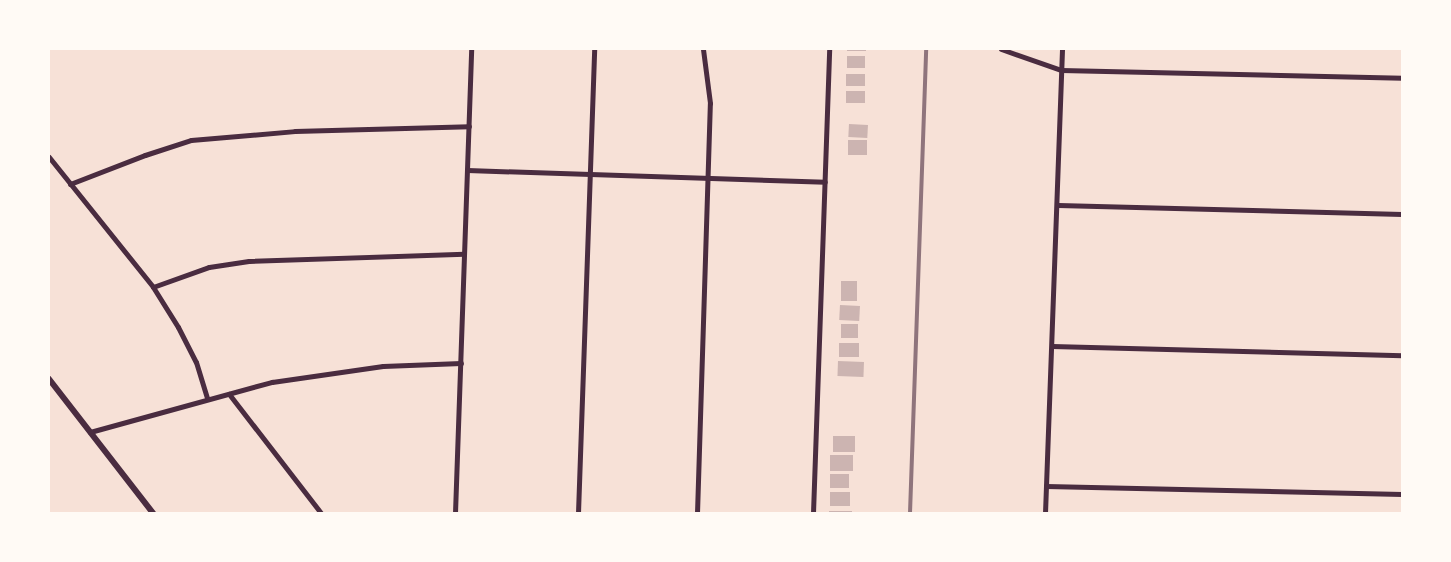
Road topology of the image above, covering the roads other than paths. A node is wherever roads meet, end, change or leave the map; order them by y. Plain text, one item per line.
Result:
1 (471, 49) edge
2 (594, 49) edge
3 (703, 49) edge
4 (829, 49) edge
5 (1002, 49) edge
6 (1062, 49) edge
7 (1061, 70) junction
8 (1402, 78) edge
9 (469, 126) junction
10 (49, 157) edge
11 (467, 170) junction
12 (590, 174) junction
13 (709, 178) junction
14 (825, 182) junction
15 (70, 184) junction
16 (1058, 204) junction
17 (1402, 214) edge
18 (464, 254) junction
19 (153, 287) junction
20 (1052, 346) junction
21 (1402, 354) edge
22 (460, 363) junction
23 (49, 379) edge
24 (229, 394) junction
25 (207, 398) junction
26 (90, 432) junction
27 (1046, 486) junction
28 (1402, 494) edge
29 (153, 513) edge
30 (322, 513) edge
31 (455, 513) edge
32 (578, 513) edge
33 (697, 513) edge
34 (813, 513) edge
35 (1045, 513) edge

1 - 9 street
2 - 12 street
3 - 13 street
4 - 14 street
5 - 7 street
6 - 7 street
7 - 8 street
7 - 16 street
9 - 11 street
9 - 15 street
10 - 15 street
11 - 12 street
11 - 18 street
12 - 13 street
12 - 32 street
13 - 14 street
13 - 33 street
14 - 34 street
15 - 19 street
16 - 17 street
16 - 20 street
18 - 19 street
18 - 22 street
19 - 25 street
20 - 21 street
20 - 27 street
22 - 24 street
22 - 31 street
23 - 26 street
24 - 25 street
24 - 30 street
25 - 26 street
26 - 29 street
27 - 28 street
27 - 35 street

